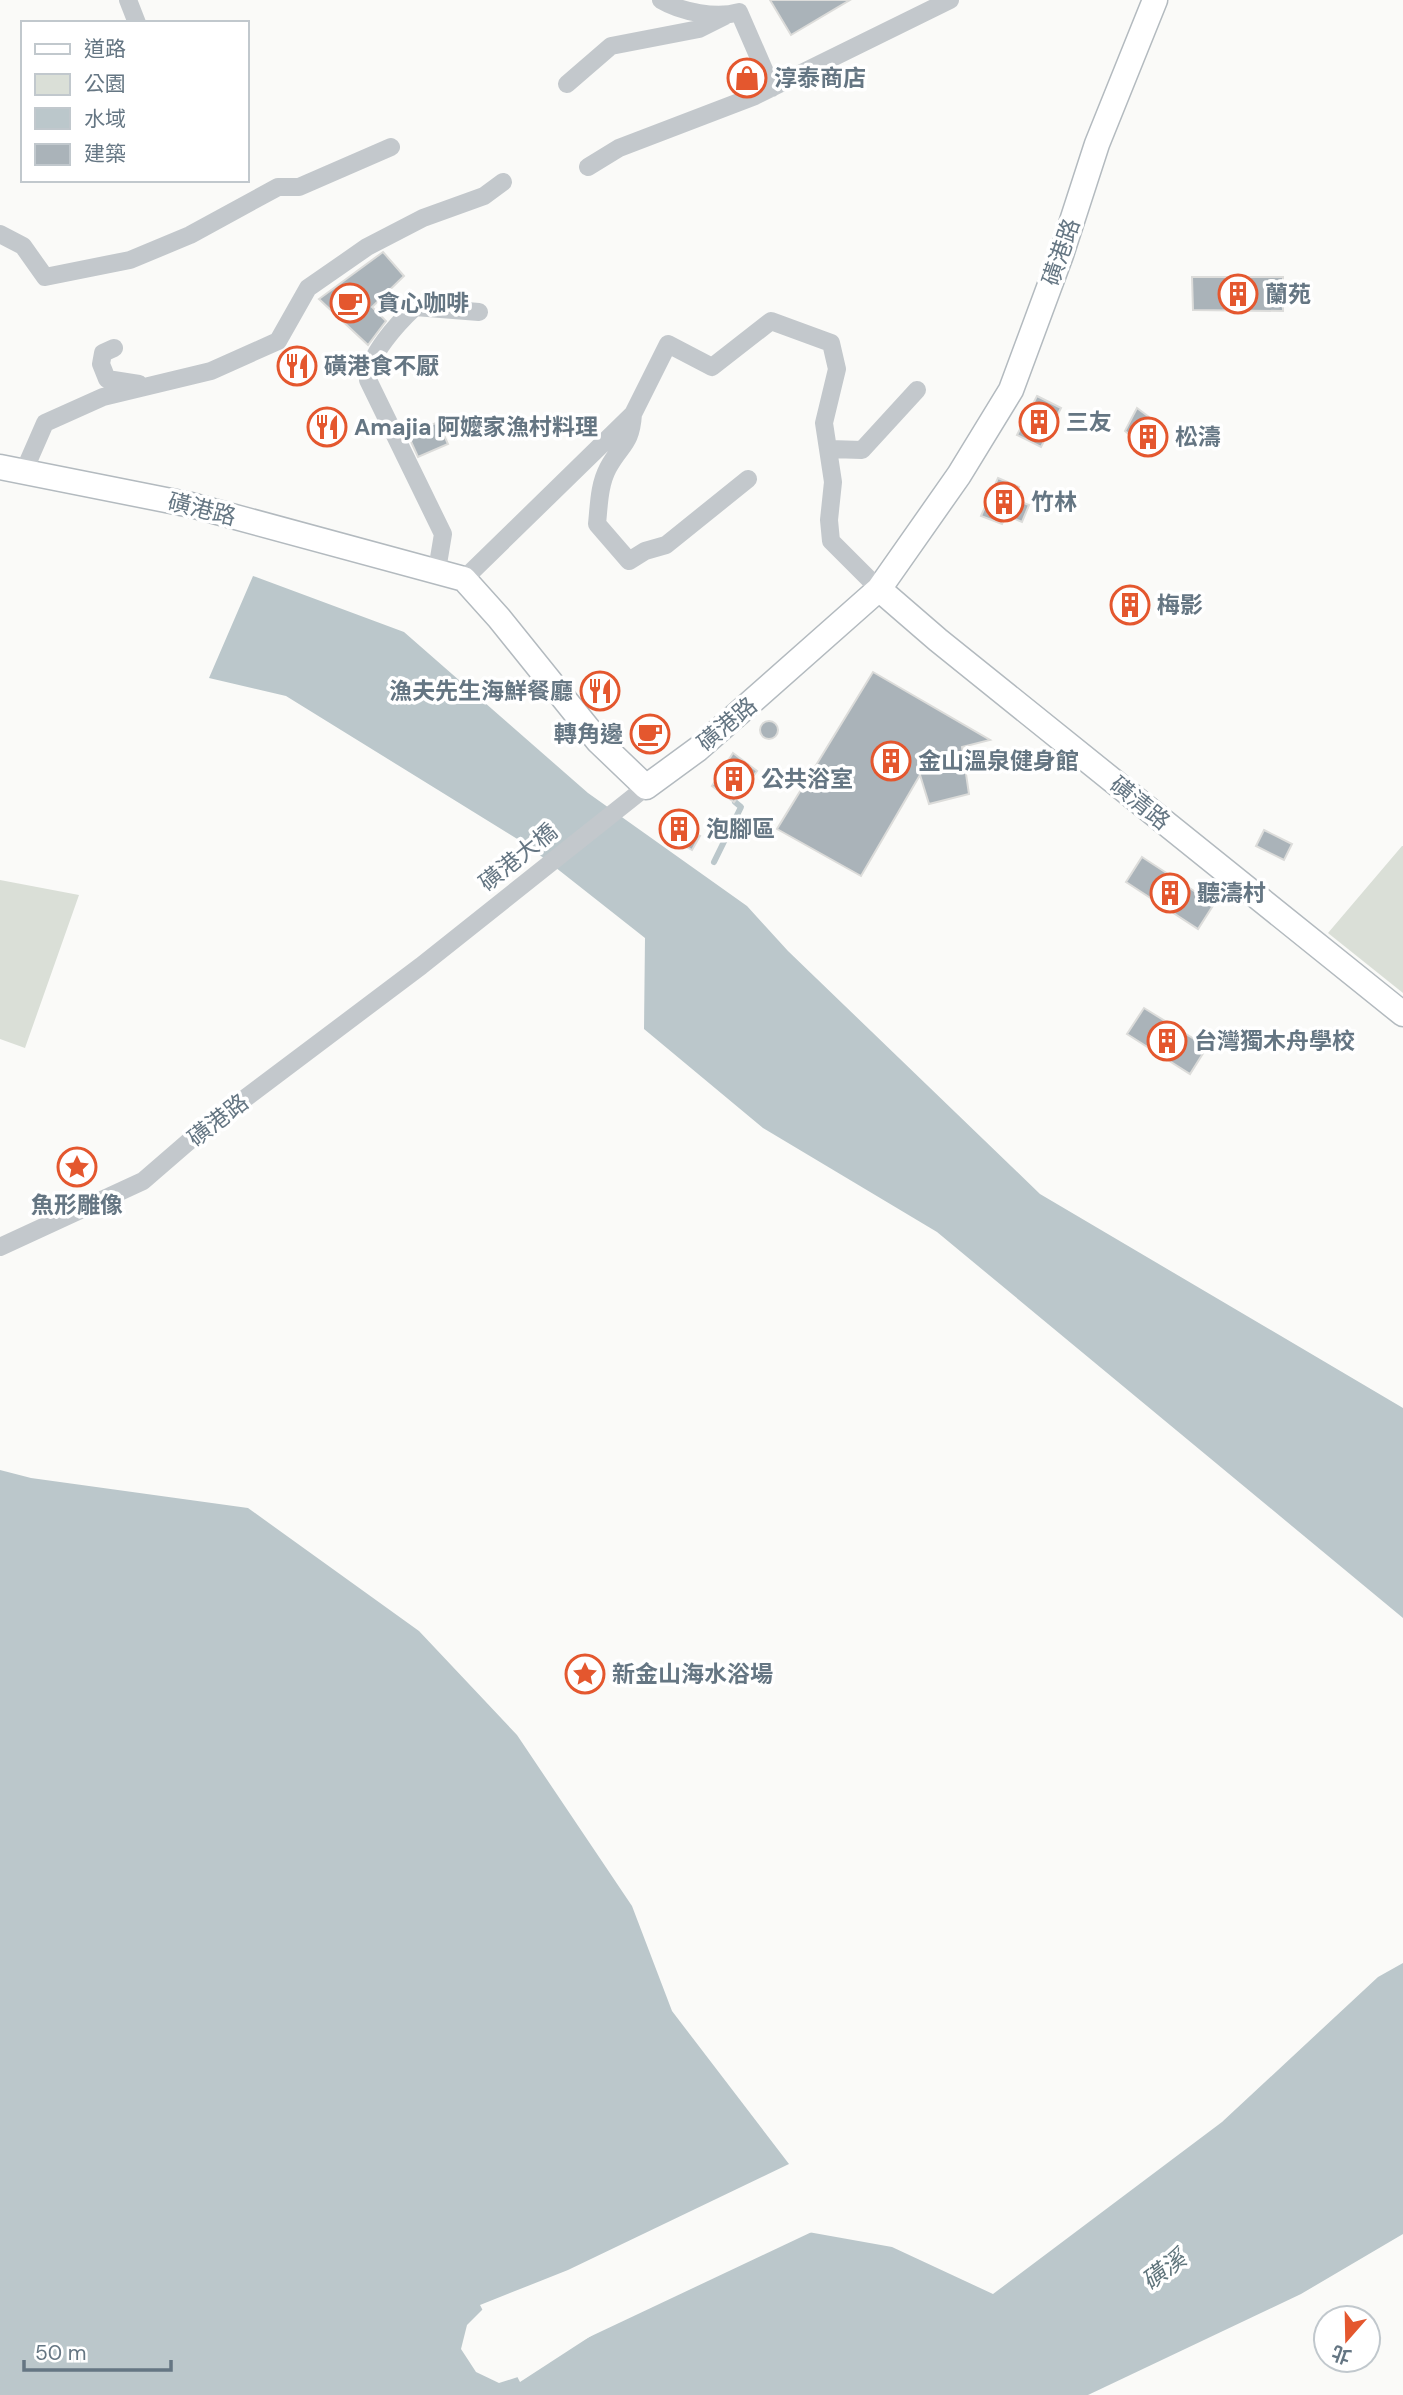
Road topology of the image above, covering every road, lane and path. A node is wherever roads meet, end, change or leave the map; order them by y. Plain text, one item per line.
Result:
1 (128, 0) edge
2 (661, 0) edge
3 (950, 0) edge
4 (1155, 0) edge
5 (725, 16) junction
6 (136, 21) edge
7 (567, 84) dead end
8 (772, 88) junction
9 (391, 147) dead end
10 (588, 167) dead end
11 (503, 183) dead end
12 (0, 234) edge
13 (478, 312) dead end
14 (114, 348) dead end
15 (143, 385) junction
16 (917, 390) dead end
17 (633, 414) junction
18 (830, 449) junction
19 (12, 469) edge
20 (748, 479) dead end
21 (437, 570) junction
22 (464, 579) junction
23 (880, 589) junction
24 (646, 787) junction
25 (421, 966) joint
26 (1403, 1014) edge
27 (0, 1247) edge

1 - 6 street
2 - 5 street
3 - 8 street
4 - 23 street, 磺港路
5 - 7 street
5 - 8 street
8 - 10 street
9 - 12 street
11 - 15 street
13 - 21 street
14 - 15 street
15 - 19 street
16 - 18 street
17 - 18 street
17 - 20 street
17 - 22 street
18 - 23 street
19 - 21 street, 磺港路
21 - 22 street, 磺港路
22 - 24 street
23 - 24 street, 磺港路
23 - 26 street, 磺清路
24 - 25 street, 磺港大橋
25 - 27 street, 磺港路

